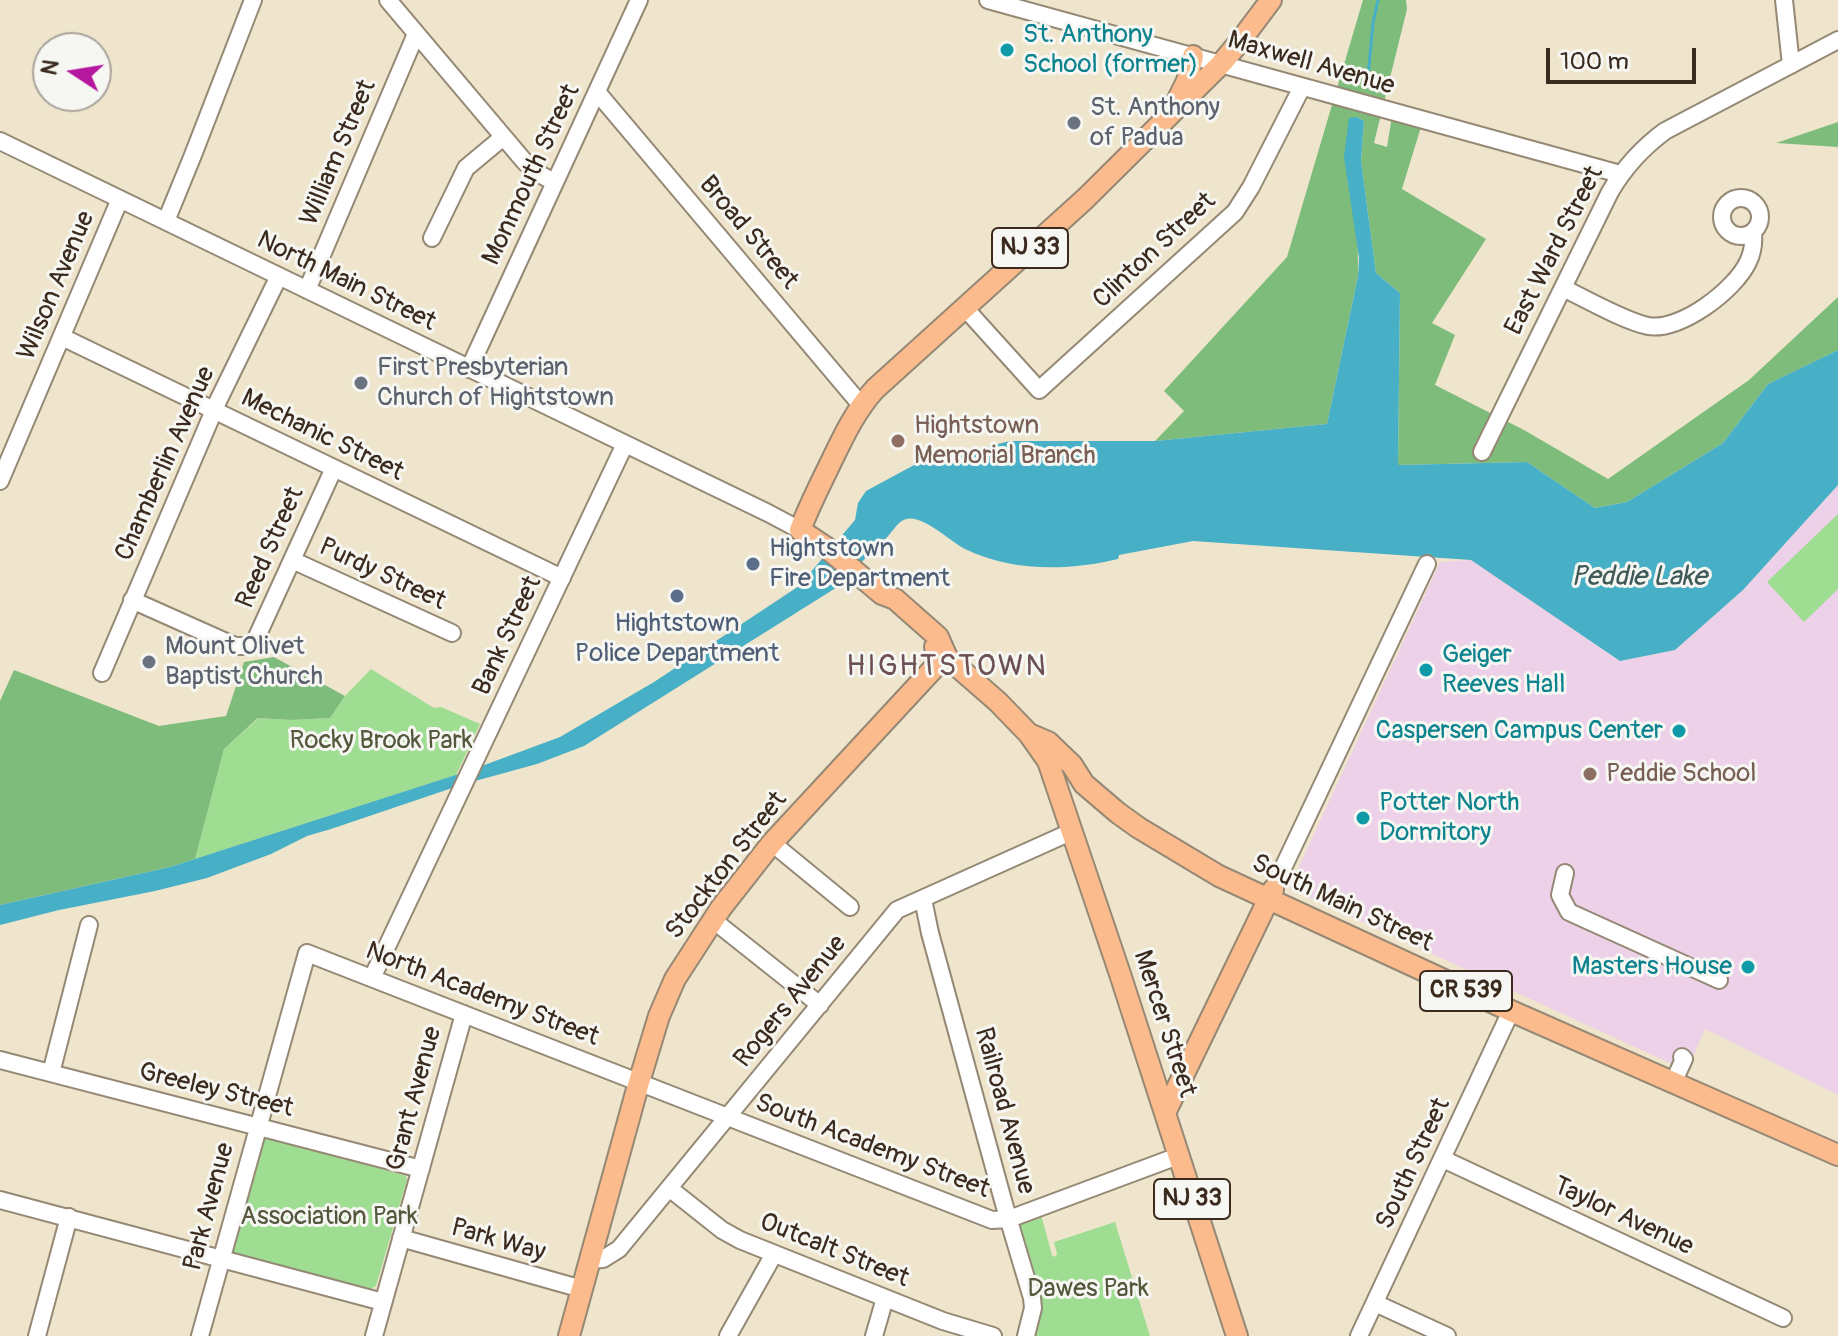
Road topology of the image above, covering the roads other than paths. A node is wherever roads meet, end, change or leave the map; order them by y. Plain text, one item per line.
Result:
1 (253, 0) edge
2 (388, 0) edge
3 (639, 0) edge
4 (988, 0) edge
5 (1271, 0) edge
6 (1784, 0) edge
7 (416, 34) junction
8 (1838, 40) edge
9 (1193, 56) junction
10 (1221, 64) junction
11 (1791, 65) junction
12 (1302, 87) junction
13 (597, 92) junction
14 (1170, 114) junction
15 (502, 138) junction
16 (0, 141) edge
17 (1620, 174) junction
18 (554, 182) junction
19 (120, 199) junction
20 (166, 221) junction
21 (1753, 232) dead end
22 (432, 238) dead end
23 (279, 276) junction
24 (1563, 288) junction
25 (307, 290) junction
26 (964, 307) junction
27 (62, 337) junction
28 (469, 369) junction
29 (861, 405) junction
30 (215, 410) junction
31 (625, 444) junction
32 (1482, 452) dead end
33 (334, 468) junction
34 (0, 481) edge
35 (808, 510) junction
36 (800, 530) junction
37 (827, 548) junction
38 (292, 560) junction
39 (1427, 564) dead end
40 (562, 578) junction
41 (132, 600) junction
42 (452, 633) dead end
43 (946, 655) junction
44 (102, 673) dead end
45 (1029, 734) junction
46 (1073, 831) junction
47 (772, 843) junction
48 (1565, 873) dead end
49 (1270, 894) junction
50 (923, 899) junction
51 (850, 907) dead end
52 (713, 920) junction
53 (89, 925) dead end
54 (307, 953) joint
55 (372, 978) junction
56 (1719, 980) dead end
57 (820, 1005) junction
58 (1511, 1011) junction
59 (464, 1014) junction
60 (0, 1060) edge
61 (51, 1073) junction
62 (639, 1082) junction
63 (1165, 1113) junction
64 (728, 1117) junction
65 (258, 1127) junction
66 (1838, 1155) edge
67 (1178, 1156) junction
68 (1443, 1159) junction
69 (421, 1169) junction
70 (669, 1188) junction
71 (0, 1200) edge
72 (69, 1217) junction
73 (1009, 1219) junction
74 (401, 1238) junction
75 (774, 1254) junction
76 (221, 1258) junction
77 (590, 1260) junction
78 (582, 1289) junction
79 (885, 1298) junction
80 (383, 1302) junction
81 (1375, 1303) junction
82 (1783, 1318) dead end
83 (37, 1336) edge
84 (200, 1336) edge
85 (374, 1336) edge
86 (569, 1336) edge
87 (728, 1336) edge
88 (874, 1336) edge
89 (993, 1336) edge
90 (1026, 1336) edge
91 (1237, 1336) edge
92 (1359, 1336) edge
93 (1447, 1336) edge

1 - 20 street
2 - 7 street
3 - 13 street, Monmouth Street
4 - 9 street, Maxwell Avenue
5 - 10 main road, NJ 33
6 - 11 street
7 - 15 street
7 - 25 street, William Street
8 - 11 street, East Ward Street
9 - 10 street, Maxwell Avenue
9 - 14 main road
10 - 12 street, Maxwell Avenue
10 - 14 main road, NJ 33
11 - 17 street, East Ward Street
12 - 17 street, Maxwell Avenue
12 - 26 street, Clinton Street
13 - 18 street, Monmouth Street
13 - 29 street, Broad Street
14 - 26 main road, NJ 33
15 - 18 street
15 - 22 street
16 - 19 street, North Main Street
17 - 24 street, East Ward Street
18 - 28 street, Monmouth Street
19 - 20 street, North Main Street
19 - 27 street, Wilson Avenue
20 - 23 street, North Main Street
21 - 24 street
23 - 25 street, North Main Street
23 - 30 street, Chamberlin Avenue
24 - 32 street, East Ward Street
25 - 28 street, North Main Street
26 - 29 main road, NJ 33
27 - 30 street, Mechanic Street
27 - 34 street, Wilson Avenue
28 - 31 street, North Main Street
29 - 35 main road, NJ 33
30 - 33 street, Mechanic Street
30 - 41 street, Chamberlin Avenue
31 - 36 street, North Main Street
31 - 40 street, Bank Street
33 - 38 street, Reed Street
33 - 40 street, Mechanic Street
35 - 36 main road, NJ 33
35 - 37 main road
36 - 37 main road, NJ 33
37 - 43 main road, NJ 33
38 - 41 street, Reed Street
38 - 42 street, Purdy Street
39 - 49 street
40 - 55 street, Bank Street
41 - 44 street, Chamberlin Avenue
43 - 45 main road, NJ 33
43 - 47 main road, Stockton Street
45 - 46 main road, Mercer Street / NJ 33
45 - 49 main road, South Main Street / CR 539
46 - 50 street, Rogers Avenue
46 - 63 main road, Mercer Street / NJ 33
47 - 51 street
47 - 52 main road, Stockton Street
48 - 56 street
49 - 58 main road, South Main Street / CR 539
49 - 63 main road
50 - 57 street, Rogers Avenue
50 - 73 street, Railroad Avenue
52 - 57 street
52 - 62 main road, Stockton Street
53 - 61 street
54 - 55 street, North Academy Street
54 - 65 street, Park Avenue
55 - 59 street, North Academy Street
57 - 64 street, Rogers Avenue
58 - 66 main road, South Main Street / CR 539
58 - 68 street, South Street
59 - 62 street, North Academy Street
59 - 69 street, Grant Avenue
60 - 61 street, Greeley Street
61 - 65 street, Greeley Street
62 - 64 street, South Academy Street
62 - 77 main road, Stockton Street
63 - 67 main road, Mercer Street / NJ 33
64 - 70 street, Rogers Avenue
64 - 73 street, South Academy Street
65 - 69 street, Greeley Street
65 - 76 street, Park Avenue
67 - 73 street, South Academy Street
67 - 91 main road, Mercer Street / NJ 33
68 - 81 street, South Street
68 - 82 street, Taylor Avenue
69 - 74 street, Grant Avenue
70 - 75 street, Outcalt Street
70 - 77 street, Rogers Avenue
71 - 72 street
72 - 76 street
72 - 83 street
73 - 90 street, Railroad Avenue
74 - 78 street, Park Way
74 - 80 street, Grant Avenue
75 - 79 street, Outcalt Street
75 - 87 street
76 - 80 street
76 - 84 street, Park Avenue
77 - 78 main road, Stockton Street
78 - 86 main road, Stockton Street
79 - 88 street
79 - 89 street, Outcalt Street
80 - 85 street, Grant Avenue
81 - 92 street, South Street
81 - 93 street

